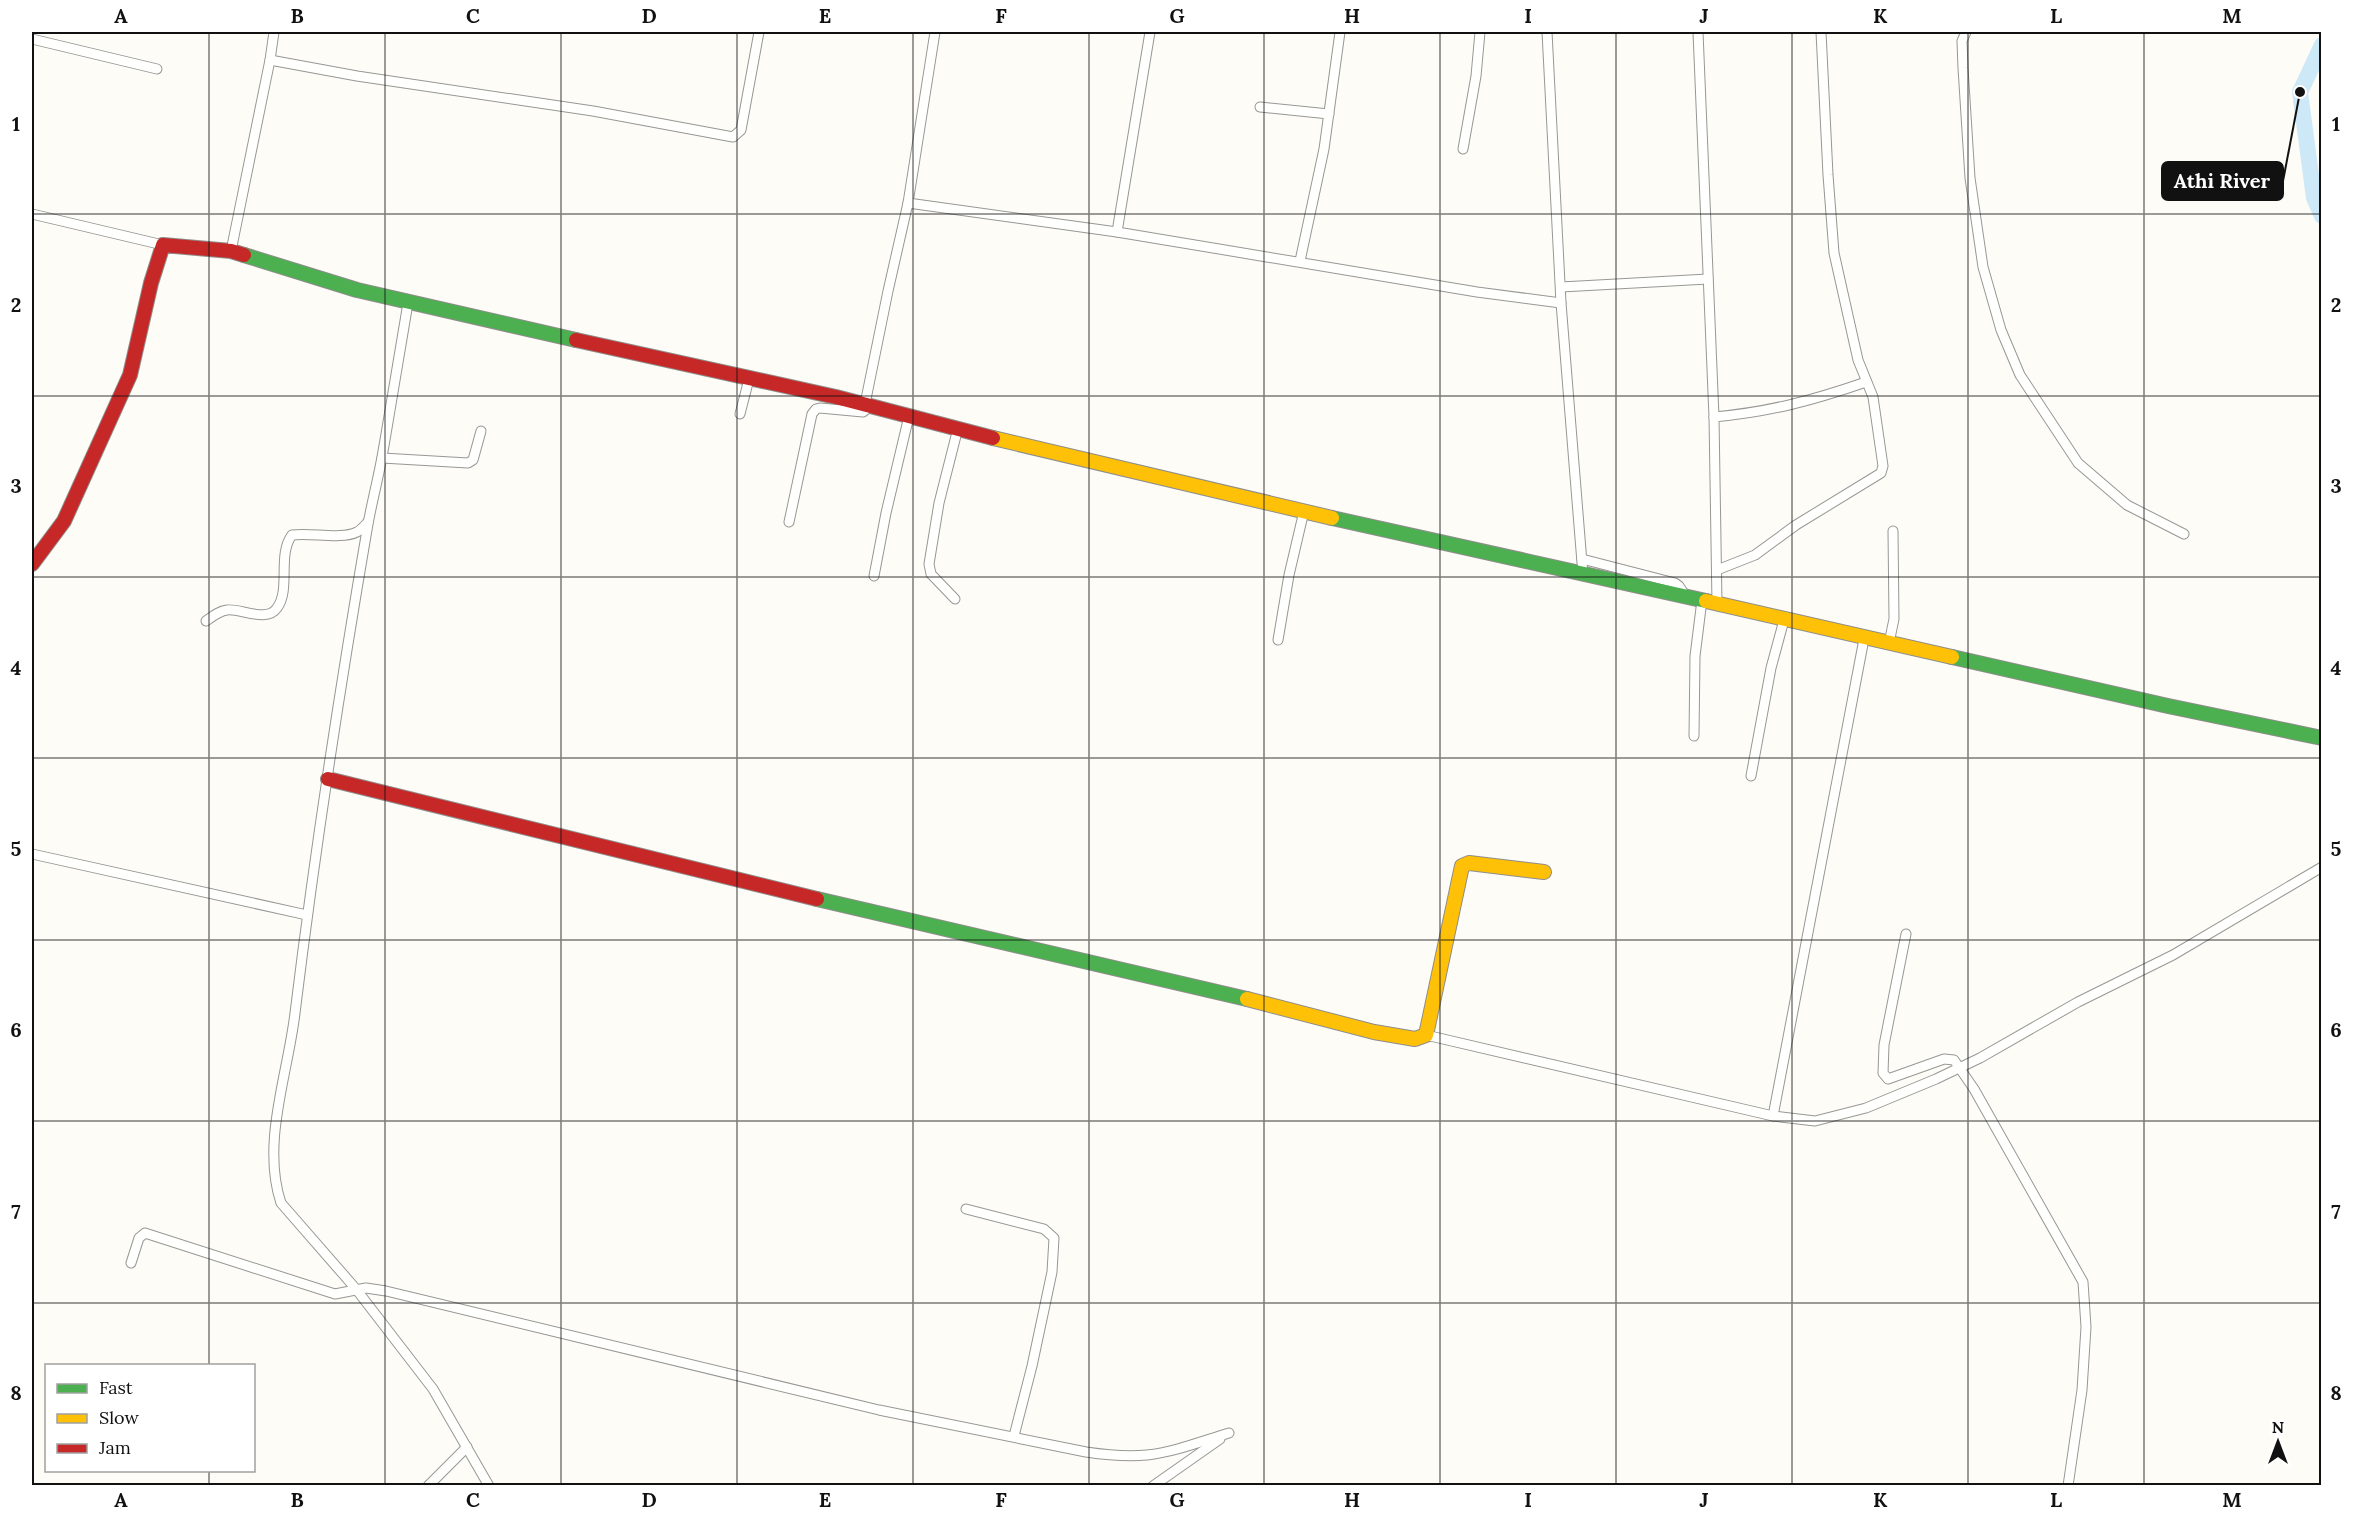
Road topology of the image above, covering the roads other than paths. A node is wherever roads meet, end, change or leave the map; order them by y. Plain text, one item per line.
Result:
1 (274, 32) edge
2 (759, 32) edge
3 (935, 32) edge
4 (1150, 32) edge
5 (1340, 32) edge
6 (1480, 32) edge
7 (1547, 32) edge
8 (1698, 32) edge
9 (1821, 32) edge
10 (1966, 32) edge
11 (32, 39) edge
12 (270, 60) junction
13 (157, 69) dead end
14 (1260, 106) dead end
15 (1329, 114) junction
16 (1463, 149) dead end
17 (908, 203) junction
18 (32, 214) edge
19 (1117, 232) junction
20 (163, 245) junction
21 (231, 251) junction
22 (1300, 261) junction
23 (1708, 279) junction
24 (1561, 287) junction
25 (408, 303) junction
26 (1561, 303) junction
27 (749, 379) junction
28 (1866, 382) junction
29 (868, 405) junction
30 (740, 414) dead end
31 (909, 416) junction
32 (1714, 417) junction
33 (958, 428) junction
34 (481, 430) dead end
35 (382, 458) junction
36 (1304, 511) junction
37 (368, 522) junction
38 (789, 522) dead end
39 (1893, 531) dead end
40 (2184, 534) dead end
41 (1582, 560) junction
42 (32, 564) edge
43 (1717, 570) junction
44 (1583, 575) junction
45 (874, 576) dead end
46 (1686, 597) junction
47 (955, 599) dead end
48 (1702, 600) junction
49 (1717, 604) junction
50 (1784, 620) junction
51 (206, 621) dead end
52 (1864, 639) junction
53 (1278, 640) dead end
54 (1889, 643) junction
55 (1694, 736) dead end
56 (2322, 738) edge
57 (1751, 776) dead end
58 (328, 779) junction
59 (32, 854) edge
60 (2322, 867) edge
61 (1544, 872) dead end
62 (307, 915) junction
63 (1906, 934) dead end
64 (1426, 1035) junction
65 (1960, 1067) junction
66 (1773, 1116) junction
67 (966, 1209) dead end
68 (131, 1263) dead end
69 (356, 1289) junction
70 (1014, 1436) junction
71 (467, 1447) junction
72 (428, 1485) edge
73 (489, 1485) edge
74 (1153, 1485) edge
75 (2068, 1485) edge

1 - 12 street
2 - 12 street
3 - 17 street
4 - 19 street
5 - 15 street
6 - 16 street
7 - 24 street
8 - 23 street
9 - 28 street
10 - 40 street
11 - 13 street
12 - 21 street
14 - 15 street
15 - 22 street
17 - 19 street
17 - 29 street
18 - 20 street
19 - 22 street
20 - 21 street
20 - 42 street
21 - 25 street
22 - 26 street
23 - 24 street
23 - 32 street
24 - 26 street
25 - 27 street
25 - 35 street
26 - 41 street
27 - 29 street
27 - 30 street
28 - 32 street
28 - 43 street
29 - 31 street
29 - 38 street
31 - 33 street
31 - 45 street
32 - 43 street
33 - 36 street
33 - 47 street
34 - 35 street
35 - 37 street
36 - 44 street
36 - 53 street
37 - 51 street
37 - 58 street
39 - 54 street
41 - 44 street
41 - 46 street
43 - 49 street
44 - 46 street
46 - 48 street
48 - 49 street
48 - 55 street
49 - 50 street
50 - 52 street
50 - 57 street
52 - 54 street
52 - 66 street
54 - 56 street
58 - 62 street
58 - 64 street
59 - 62 street
60 - 65 street
61 - 64 street
62 - 69 street
63 - 65 street
64 - 66 street
65 - 66 street
65 - 75 street
67 - 70 street
68 - 69 street
69 - 70 street
69 - 71 street
70 - 74 street
71 - 72 street
71 - 73 street

